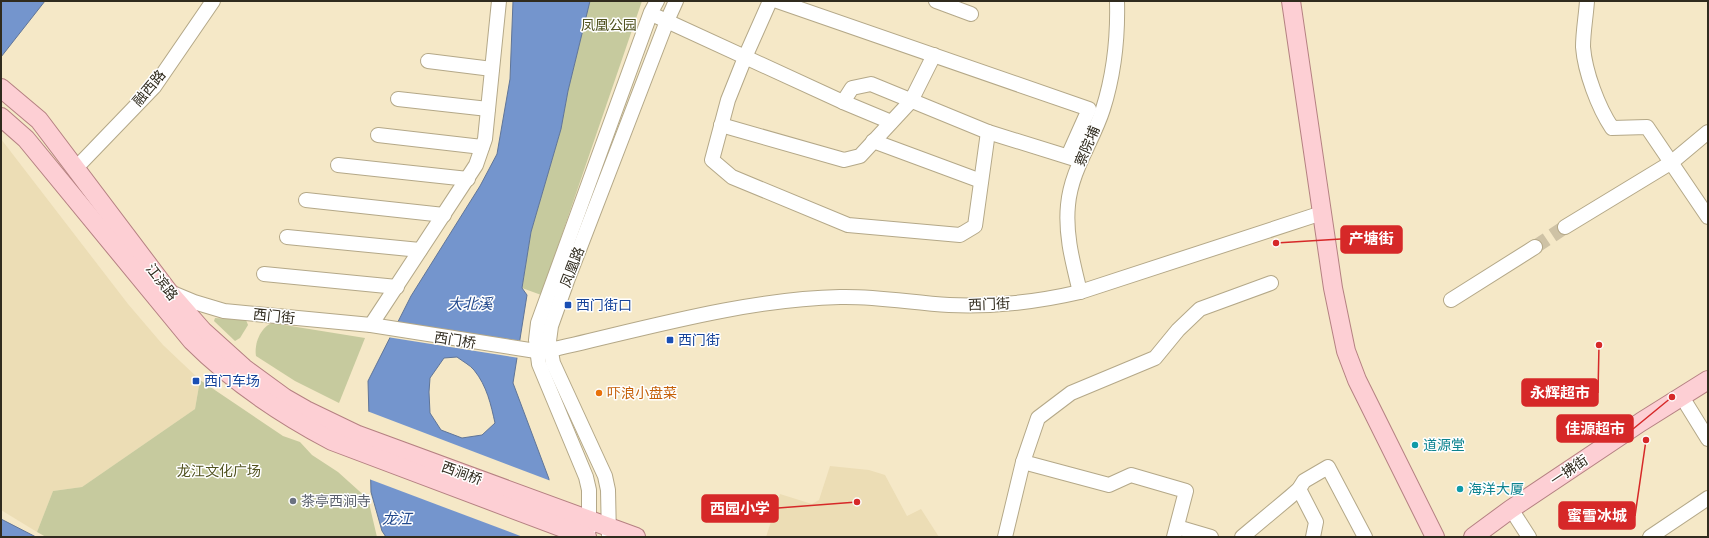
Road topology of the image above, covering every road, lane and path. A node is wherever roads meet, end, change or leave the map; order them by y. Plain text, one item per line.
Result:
1 (212, 1) edge
2 (499, 1) edge
3 (676, 1) edge
4 (770, 1) edge
5 (776, 1) edge
6 (936, 1) edge
7 (1117, 1) edge
8 (1282, 1) edge
9 (1291, 1) edge
10 (1587, 1) edge
11 (654, 7) edge
12 (971, 14) dead end
13 (667, 21) junction
14 (746, 55) junction
15 (934, 55) junction
16 (428, 61) dead end
17 (492, 69) junction
18 (1, 88) edge
19 (398, 100) dead end
20 (910, 100) junction
21 (843, 102) junction
22 (488, 109) junction
23 (1, 117) edge
24 (891, 122) junction
25 (721, 126) junction
26 (988, 132) junction
27 (1708, 132) edge
28 (378, 134) dead end
29 (873, 142) junction
30 (482, 147) junction
31 (1074, 159) junction
32 (1672, 162) junction
33 (338, 164) dead end
34 (76, 168) junction
35 (468, 179) junction
36 (981, 181) junction
37 (306, 200) dead end
38 (1318, 214) junction
39 (444, 215) junction
40 (1708, 217) edge
41 (1565, 227) tunnel mouth
42 (287, 237) dead end
43 (1535, 247) tunnel mouth
44 (420, 250) junction
45 (264, 274) dead end
46 (1271, 283) dead end
47 (397, 287) junction
48 (168, 291) junction
49 (1080, 292) junction
50 (1451, 300) dead end
51 (377, 327) junction
52 (538, 351) junction
53 (1708, 380) edge
54 (1682, 397) junction
55 (1708, 439) edge
56 (357, 443) junction
57 (1023, 462) junction
58 (1299, 489) junction
59 (1708, 498) edge
60 (1511, 509) junction
61 (588, 531) edge
62 (609, 532) edge
63 (1176, 532) edge
64 (636, 537) edge
65 (1005, 537) edge
66 (1211, 537) edge
67 (1242, 537) edge
68 (1313, 537) edge
69 (1365, 537) edge
70 (1422, 537) edge
71 (1435, 537) edge
72 (1473, 537) edge
73 (1530, 537) edge
74 (1650, 537) edge

1 - 34 street, 融西路
2 - 17 street
3 - 13 street, 凤凰路
4 - 14 street
5 - 15 street
6 - 12 street
7 - 31 street, 察院埔
8 - 38 main road
9 - 38 main road
10 - 32 street
11 - 13 street
11 - 52 street, 凤凰路
13 - 14 street
13 - 52 street, 凤凰路
14 - 21 street
14 - 25 street
15 - 20 street
15 - 31 street
16 - 17 street
17 - 22 street
18 - 34 main road, 江滨路
19 - 22 street
20 - 21 street
20 - 24 street
20 - 26 street
21 - 24 street
22 - 30 street
23 - 56 main road, 江滨路
24 - 29 street
25 - 29 street
25 - 36 street
26 - 31 street
26 - 36 street
27 - 32 street
28 - 30 street
29 - 36 street
30 - 35 street
31 - 49 street, 察院埔
32 - 40 street
32 - 41 street
33 - 35 street
34 - 48 main road, 江滨路
35 - 39 street
37 - 39 street
38 - 49 street, 西门街
38 - 70 main road
38 - 71 main road
39 - 44 street
42 - 44 street
43 - 50 street
44 - 47 street
45 - 47 street
46 - 57 street
47 - 51 street
48 - 51 street, 西门街
48 - 56 main road, 江滨路
49 - 52 street, 西门街
51 - 52 street, 西门桥
52 - 61 street, 凤凰路
52 - 62 street, 凤凰路
53 - 54 main road, 一拂街
54 - 55 street
54 - 60 main road, 一拂街
56 - 61 main road, 西涧桥
57 - 63 street
57 - 65 street
58 - 67 street
58 - 68 street
58 - 69 street
59 - 74 street
60 - 72 main road, 一拂街
60 - 73 street
61 - 62 main road
62 - 64 main road
63 - 66 street

